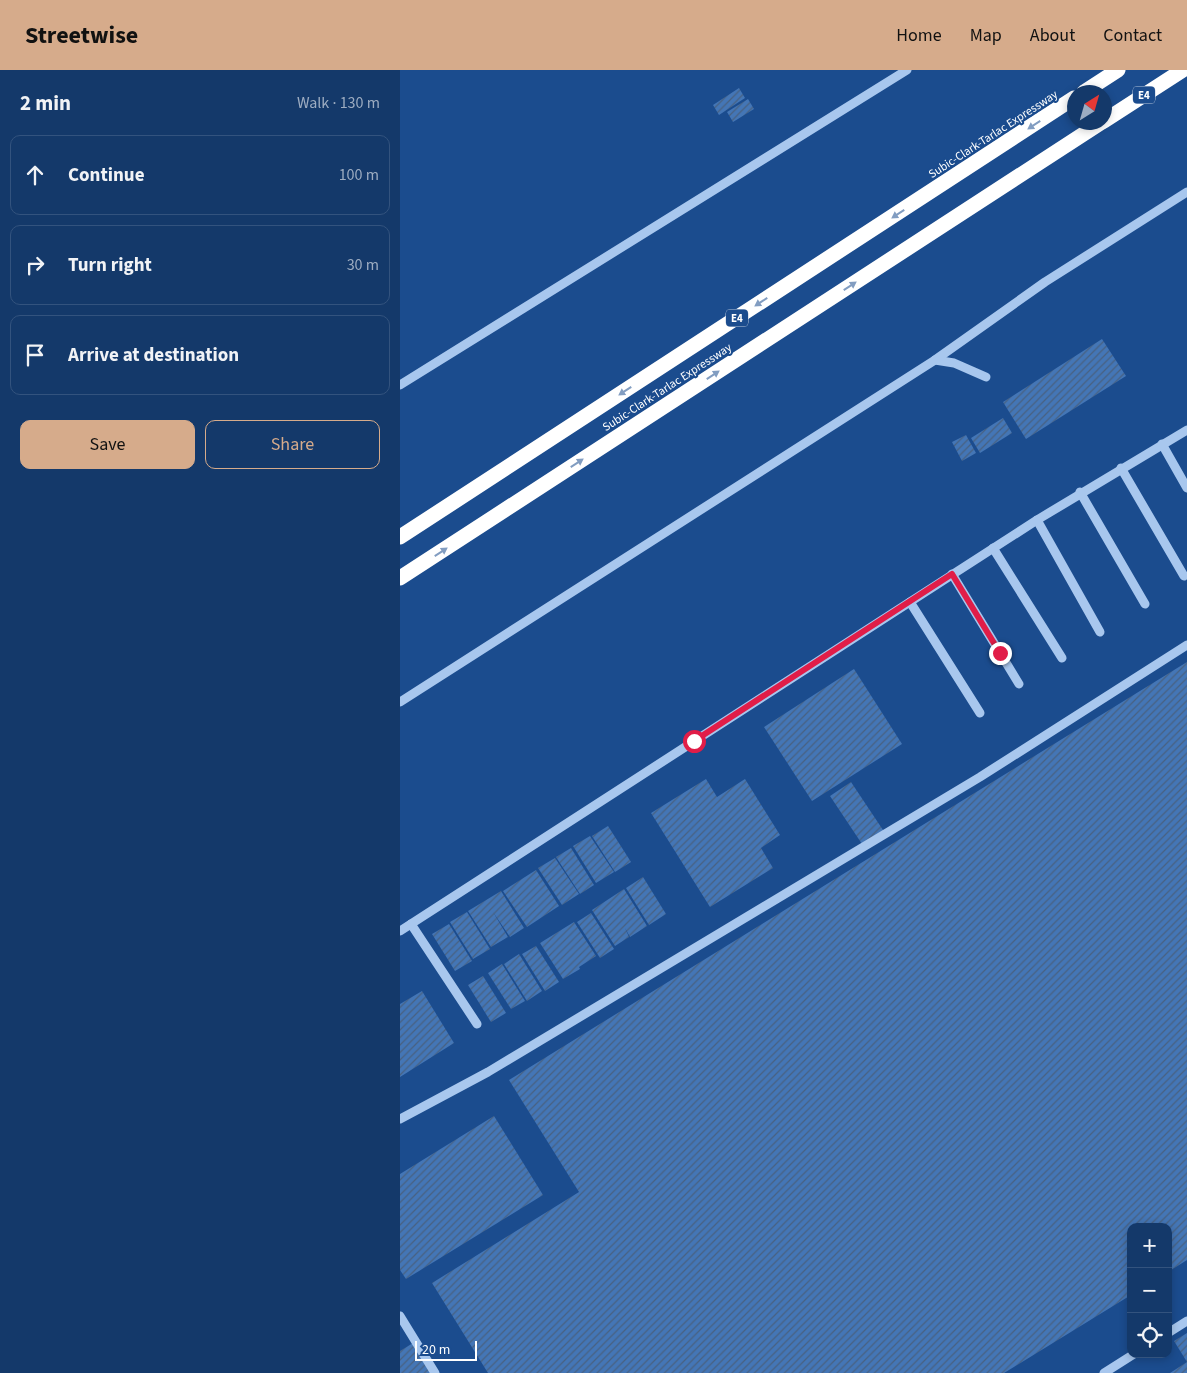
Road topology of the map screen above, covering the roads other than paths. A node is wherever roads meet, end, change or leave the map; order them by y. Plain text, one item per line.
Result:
1 (907, 70) edge
2 (1118, 70) edge
3 (1183, 70) edge
4 (1095, 85) edge
5 (1067, 103) edge
6 (1112, 116) edge
7 (1091, 130) edge
8 (1187, 192) edge
9 (935, 360) junction
10 (986, 377) dead end
11 (400, 385) edge
12 (1187, 430) edge
13 (1162, 444) junction
14 (1121, 468) junction
15 (1187, 488) edge
16 (1080, 492) junction
17 (1037, 520) junction
18 (400, 537) edge
19 (993, 548) junction
20 (952, 574) junction
21 (1184, 576) dead end
22 (400, 578) edge
23 (910, 602) junction
24 (1145, 604) dead end
25 (1100, 632) dead end
26 (1187, 645) edge
27 (1062, 658) dead end
28 (1019, 684) dead end
29 (400, 702) edge
30 (980, 713) dead end
31 (411, 924) junction
32 (400, 931) edge
33 (477, 1024) dead end
34 (400, 1119) edge
35 (400, 1316) edge
36 (1187, 1321) edge
37 (1172, 1330) edge
38 (1128, 1358) edge
39 (435, 1373) edge
40 (1104, 1373) edge

1 - 11 lane
2 - 4 highway
3 - 6 highway, Subic-Clark-Tarlac Expressway / E4
5 -> 18 highway, Subic-Clark-Tarlac Expressway / E4
22 -> 7 highway, Subic-Clark-Tarlac Expressway / E4
8 - 9 lane
9 - 10 lane
9 - 29 lane
12 - 13 lane
13 - 14 lane
13 - 15 lane
14 - 16 lane
14 - 21 lane
16 - 17 lane
16 - 24 lane
17 - 19 lane
17 - 25 lane
19 - 20 lane
19 - 27 lane
20 - 23 lane
20 - 28 lane
23 - 30 lane
23 - 31 lane
26 - 34 lane
31 - 32 lane
31 - 33 lane
35 - 39 lane
36 - 37 lane
38 - 40 lane

